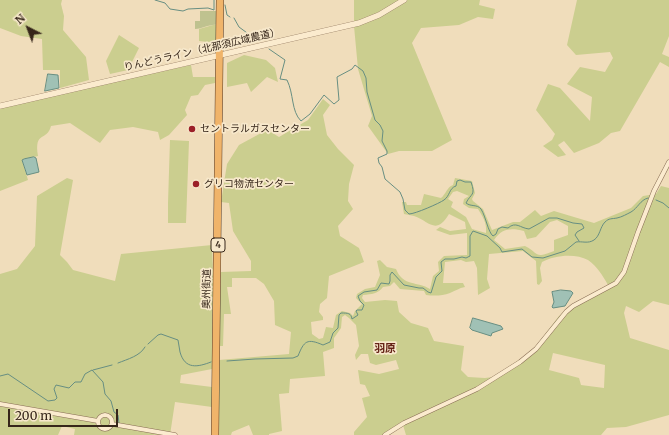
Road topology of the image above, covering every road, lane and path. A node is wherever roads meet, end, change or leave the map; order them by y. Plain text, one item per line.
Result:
1 (220, 0) edge
2 (404, 0) edge
3 (221, 54) junction
4 (0, 106) edge
5 (669, 162) edge
6 (0, 404) edge
7 (98, 421) junction
8 (112, 424) junction
9 (175, 435) edge
10 (215, 435) edge
11 (385, 435) edge

1 - 3 highway, 奥州街道 / 4
2 - 3 street, りんどうライン（北那須広域農道）
3 - 4 street, りんどうライン（北那須広域農道）
3 - 10 highway, 奥州街道 / 4
5 - 11 street
6 - 7 street
7 - 8 street
7 - 8 street
8 - 9 street

